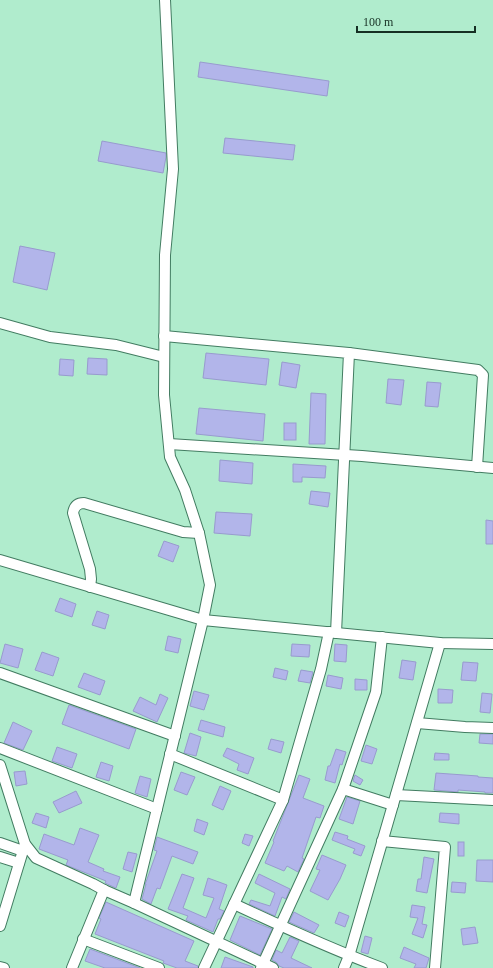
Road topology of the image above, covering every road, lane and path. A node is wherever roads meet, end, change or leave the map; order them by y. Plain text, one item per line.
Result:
1 (165, 0) edge
2 (0, 323) edge
3 (164, 336) junction
4 (349, 353) junction
5 (164, 357) junction
6 (169, 444) junction
7 (345, 455) junction
8 (477, 466) junction
9 (493, 468) edge
10 (199, 533) junction
11 (0, 560) edge
12 (90, 587) junction
13 (203, 620) junction
14 (333, 632) junction
15 (382, 637) junction
16 (440, 642) junction
17 (493, 644) edge
18 (0, 673) edge
19 (417, 723) junction
20 (493, 728) edge
21 (175, 736) junction
22 (0, 748) edge
23 (170, 754) junction
24 (0, 765) edge
25 (343, 789) junction
26 (283, 800) junction
27 (394, 800) junction
28 (493, 800) edge
29 (157, 809) junction
30 (382, 841) junction
31 (0, 843) edge
32 (24, 848) junction
33 (0, 857) edge
34 (19, 863) junction
35 (104, 890) junction
36 (134, 903) junction
37 (234, 904) junction
38 (0, 926) edge
39 (281, 926) junction
40 (83, 939) junction
41 (217, 942) junction
42 (349, 956) junction
43 (0, 967) edge
44 (266, 967) edge
45 (4, 968) edge
46 (72, 968) edge
47 (159, 968) edge
48 (204, 968) edge
49 (344, 968) edge
50 (382, 968) edge
51 (435, 968) edge

1 - 3 street
2 - 5 street
3 - 4 street
3 - 5 street
4 - 7 street
4 - 8 street
5 - 6 street
6 - 7 street
6 - 10 street
7 - 8 street
7 - 14 street
8 - 9 street
10 - 12 street
10 - 13 street
11 - 12 street
12 - 13 street
13 - 14 street
13 - 21 street
14 - 15 street
14 - 26 street
15 - 16 street
15 - 25 street
16 - 17 street
16 - 19 street
18 - 21 street
19 - 20 street
19 - 27 street
21 - 23 street
22 - 29 street
23 - 26 street
23 - 29 street
24 - 32 street
25 - 27 street
25 - 39 street
26 - 37 street
27 - 28 street
27 - 30 street
29 - 36 street
30 - 42 street
30 - 51 street
31 - 32 street
32 - 34 street
32 - 35 street
33 - 34 street
34 - 38 street
35 - 36 street
35 - 40 street
36 - 41 street
37 - 39 street
37 - 41 street
39 - 42 street
39 - 44 street
40 - 46 street
40 - 47 street
41 - 44 street
41 - 48 street
42 - 49 street
42 - 50 street
43 - 45 street

